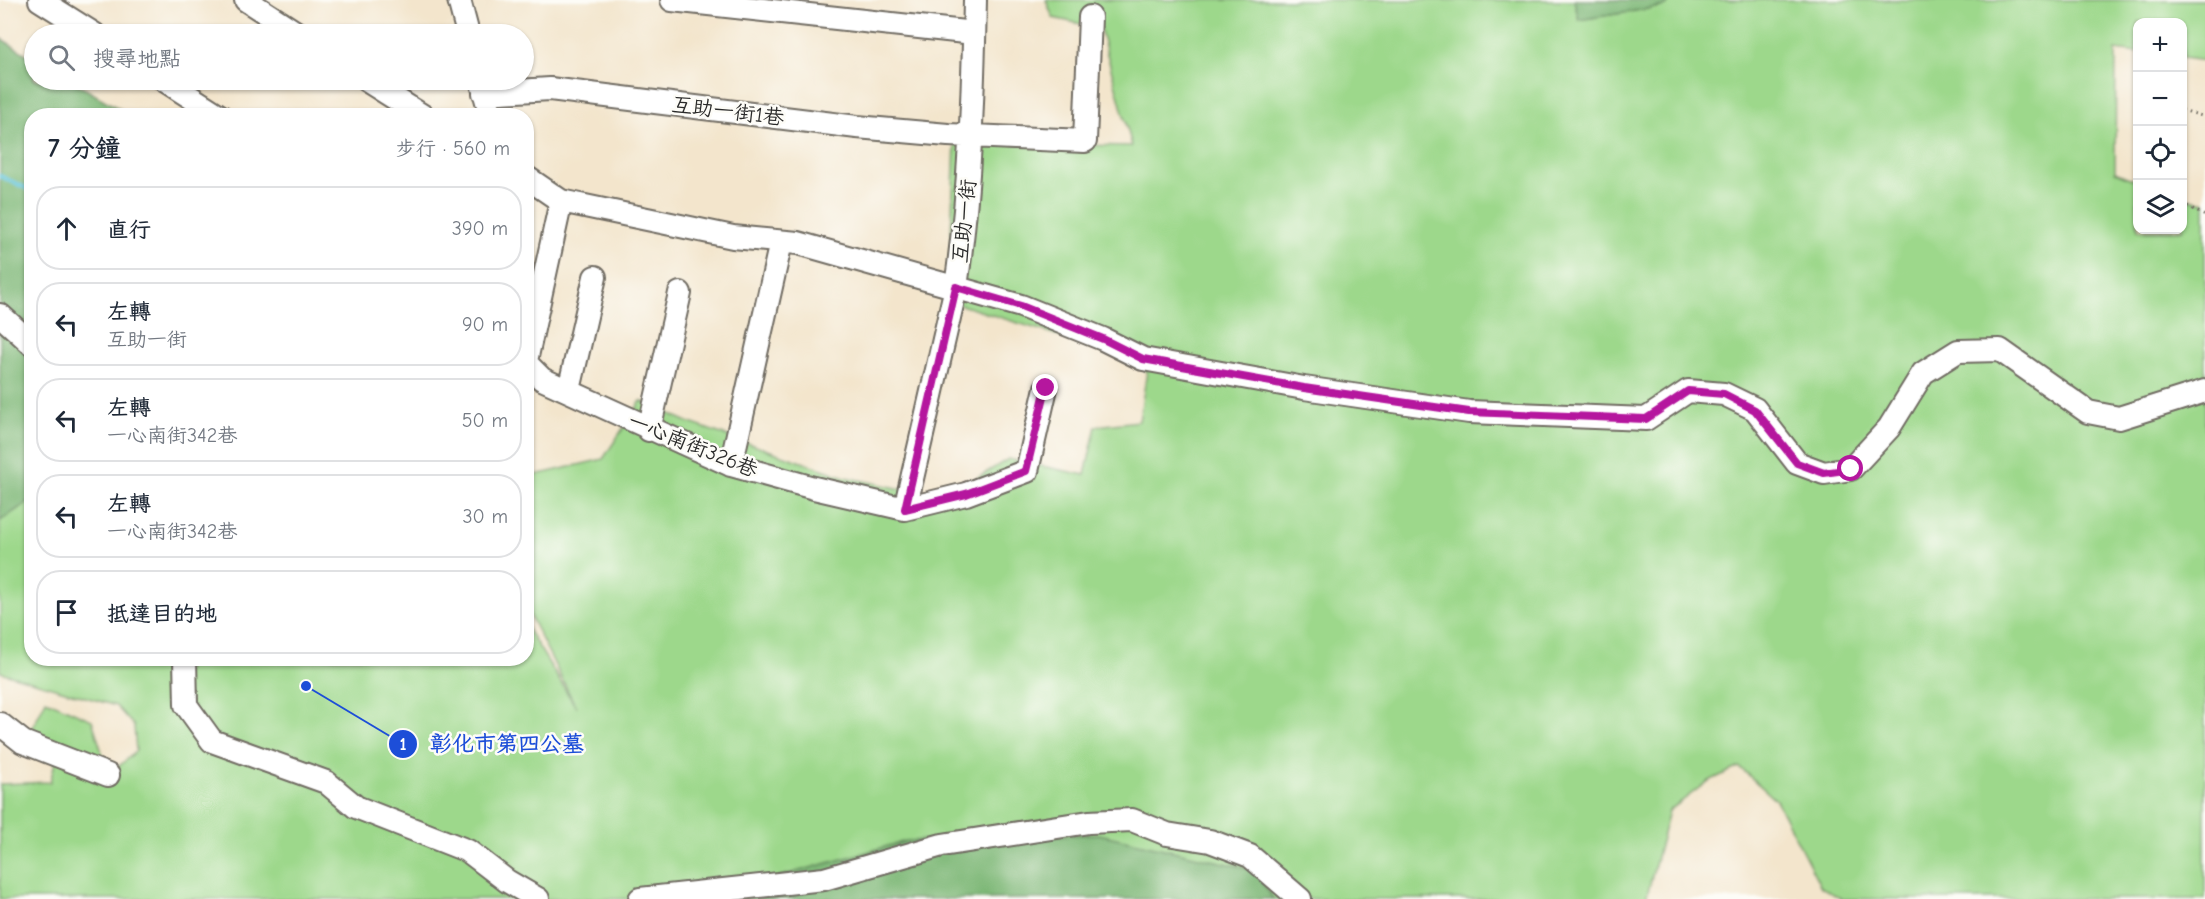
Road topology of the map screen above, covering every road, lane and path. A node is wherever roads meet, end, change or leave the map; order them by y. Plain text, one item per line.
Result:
1 (40, 0) edge
2 (246, 0) edge
3 (459, 0) edge
4 (672, 0) edge
5 (975, 0) edge
6 (1090, 17) dead end
7 (78, 24) edge
8 (283, 24) edge
9 (465, 24) edge
10 (974, 33) junction
11 (534, 88) edge
12 (180, 90) edge
13 (382, 90) edge
14 (484, 90) edge
15 (208, 108) edge
16 (410, 108) edge
17 (489, 108) edge
18 (2187, 112) edge
19 (2205, 117) edge
20 (972, 136) junction
21 (534, 182) edge
22 (561, 201) junction
23 (2187, 206) edge
24 (2205, 216) edge
25 (781, 242) junction
26 (595, 277) dead end
27 (956, 287) junction
28 (680, 293) dead end
29 (534, 305) edge
30 (0, 315) edge
31 (24, 337) edge
32 (534, 375) edge
33 (1046, 388) dead end
34 (570, 390) junction
35 (2205, 391) edge
36 (649, 430) junction
37 (731, 465) junction
38 (905, 509) junction
39 (186, 666) edge
40 (0, 724) edge
41 (108, 775) dead end
42 (538, 899) edge
43 (640, 899) edge
44 (1300, 899) edge

1 - 7 street
2 - 8 street
3 - 9 street
4 - 10 street
5 - 10 street, 互助一街
6 - 20 street, 互助一街1巷
10 - 20 street, 互助一街
11 - 20 street, 互助一街1巷
12 - 15 street
13 - 16 street
14 - 17 street
18 - 19 path
20 - 27 street, 互助一街
21 - 22 street
22 - 25 street
22 - 29 street, 一心南街326巷
23 - 24 path
25 - 27 street
25 - 37 street
26 - 34 street
27 - 35 street
27 - 38 street, 互助一街
28 - 36 street
30 - 31 street
32 - 34 street, 一心南街326巷
33 - 38 street
34 - 36 street, 一心南街326巷
36 - 37 street, 一心南街326巷
37 - 38 street, 一心南街326巷
39 - 42 street
40 - 41 street
43 - 44 street

